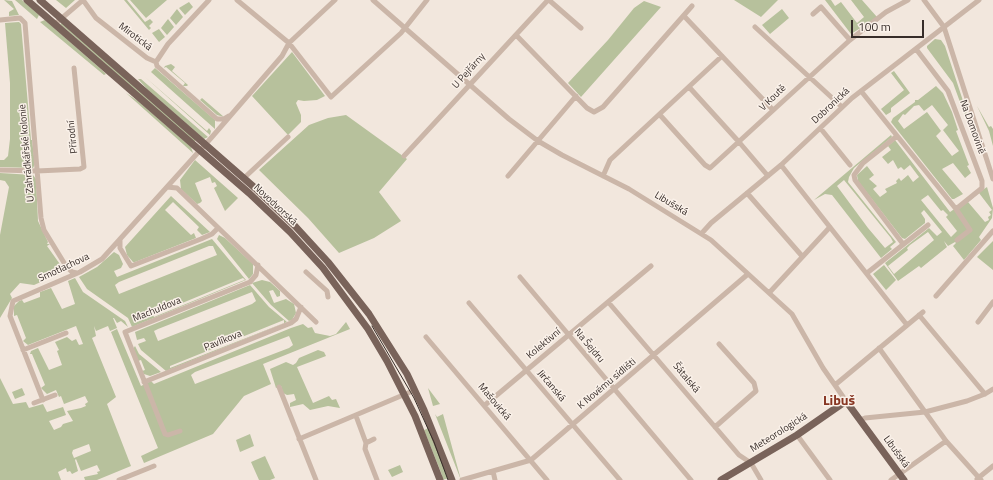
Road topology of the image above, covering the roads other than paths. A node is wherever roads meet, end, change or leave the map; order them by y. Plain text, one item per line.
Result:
1 (26, 0) edge
2 (40, 0) edge
3 (83, 0) edge
4 (209, 0) edge
5 (237, 0) edge
6 (335, 0) edge
7 (373, 0) edge
8 (427, 0) edge
9 (548, 0) edge
10 (908, 0) edge
11 (924, 0) edge
12 (980, 0) edge
13 (692, 6) dead end
14 (813, 14) dead end
15 (684, 16) junction
16 (60, 18) junction
17 (0, 20) edge
18 (54, 24) junction
19 (405, 27) junction
20 (755, 27) dead end
21 (944, 27) junction
22 (581, 28) dead end
23 (516, 35) junction
24 (850, 40) junction
25 (289, 43) junction
26 (916, 49) junction
27 (722, 56) junction
28 (156, 62) junction
29 (74, 68) dead end
30 (810, 76) junction
31 (470, 84) junction
32 (689, 87) junction
33 (861, 91) junction
34 (576, 96) junction
35 (842, 107) junction
36 (773, 110) junction
37 (232, 114) junction
38 (660, 115) junction
39 (821, 128) junction
40 (897, 136) junction
41 (288, 137) dead end
42 (538, 141) junction
43 (739, 142) junction
44 (206, 144) junction
45 (200, 151) junction
46 (404, 156) dead end
47 (781, 165) junction
48 (850, 165) dead end
49 (0, 170) edge
50 (37, 171) junction
51 (179, 174) junction
52 (508, 176) dead end
53 (603, 176) junction
54 (768, 176) junction
55 (244, 178) junction
56 (993, 179) edge
57 (168, 187) junction
58 (177, 188) junction
59 (747, 193) junction
60 (956, 209) junction
61 (928, 225) dead end
62 (830, 226) junction
63 (218, 228) junction
64 (993, 231) edge
65 (702, 233) junction
66 (120, 239) junction
67 (957, 240) dead end
68 (903, 244) junction
69 (112, 248) junction
70 (121, 251) junction
71 (802, 256) junction
72 (258, 265) junction
73 (651, 266) dead end
74 (80, 272) junction
75 (306, 272) dead end
76 (867, 273) junction
77 (748, 274) junction
78 (520, 277) dead end
79 (770, 293) junction
80 (936, 296) dead end
81 (328, 297) dead end
82 (993, 302) edge
83 (469, 303) dead end
84 (609, 303) junction
85 (301, 307) junction
86 (316, 322) dead end
87 (978, 322) dead end
88 (908, 325) junction
89 (66, 333) dead end
90 (569, 335) junction
91 (426, 337) dead end
92 (719, 344) dead end
93 (879, 348) junction
94 (23, 350) junction
95 (655, 355) junction
96 (526, 371) junction
97 (144, 382) junction
98 (835, 385) junction
99 (279, 387) dead end
100 (993, 389) edge
101 (415, 390) junction
102 (614, 390) junction
103 (985, 394) junction
104 (55, 395) dead end
105 (405, 395) junction
106 (43, 400) junction
107 (846, 401) junction
108 (34, 403) dead end
109 (485, 405) junction
110 (925, 412) junction
111 (356, 416) junction
112 (860, 420) junction
113 (572, 425) junction
114 (715, 427) junction
115 (180, 431) dead end
116 (797, 435) junction
117 (299, 439) junction
118 (374, 439) dead end
119 (946, 441) junction
120 (366, 443) junction
121 (531, 460) junction
122 (750, 463) junction
123 (154, 466) dead end
124 (993, 466) edge
125 (492, 471) junction
126 (902, 477) edge
127 (979, 479) edge
128 (119, 480) edge
129 (316, 480) edge
130 (377, 480) edge
131 (440, 480) edge
132 (452, 480) edge
133 (462, 480) edge
134 (495, 480) edge
135 (547, 480) edge
136 (620, 480) edge
137 (691, 480) edge
138 (722, 480) edge
139 (761, 480) edge
140 (830, 480) edge
141 (891, 480) edge

1 - 18 main road, Novodvorská
2 - 16 main road, Novodvorská
3 - 16 street
3 - 28 street, Mirotická
4 - 28 street, Mirotická
5 - 25 street
6 - 25 street, Smotlachova
7 - 19 street, Libušská
8 - 19 street
9 - 22 street, U Pejřárny
9 - 23 street, U Pejřárny
10 - 24 street, V Koutě
11 - 21 street
12 - 21 street, Dobronická
13 - 15 street
14 - 24 street
15 - 27 street
15 - 34 street
16 - 18 street
16 - 44 main road, Novodvorská
17 - 50 street, U Zahrádkářské kolonie
18 - 45 main road, Novodvorská
19 - 25 street
19 - 31 street, Libušská
20 - 30 street
21 - 26 street, Dobronická
21 - 56 street
23 - 31 street, U Pejřárny
23 - 34 street
24 - 30 street, V Koutě
25 - 37 street, Smotlachova
26 - 33 street, Dobronická
26 - 60 street, Na Domovině
27 - 32 street
27 - 36 street
28 - 37 street
29 - 50 street, Přírodní
30 - 35 street
30 - 36 street, V Koutě
31 - 42 street, Libušská
31 - 46 street, U Pejřárny
32 - 38 street
32 - 43 street
33 - 35 street, Dobronická
33 - 40 street
34 - 42 street
35 - 39 street, Dobronická
36 - 43 street, V Koutě
37 - 44 street, Smotlachova
38 - 43 street, V Koutě
38 - 53 street
39 - 47 street, Dobronická
39 - 48 street
40 - 60 street
40 - 68 street
41 - 55 street
42 - 52 street
42 - 53 street, Libušská
43 - 54 street
44 - 45 street, Smotlachova
44 - 55 main road, Novodvorská
45 - 51 street, Smotlachova
45 - 105 main road, Novodvorská
47 - 54 street, Dobronická
47 - 62 street
49 - 50 street, Přírodní
50 - 74 street, U Zahrádkářské kolonie
51 - 57 street, Smotlachova
51 - 58 street
53 - 65 street, Libušská
54 - 59 street, Dobronická
55 - 101 main road, Novodvorská
57 - 58 street
57 - 66 street, Smotlachova
58 - 63 street
59 - 65 street, Dobronická
59 - 71 street
60 - 67 street
61 - 68 street
62 - 71 street
62 - 76 street
63 - 70 street
63 - 72 street
64 - 80 street
65 - 77 street, Libušská
66 - 69 street, Smotlachova
66 - 70 street
68 - 76 street
69 - 70 street
69 - 74 street, Smotlachova
71 - 79 street
72 - 85 street
72 - 97 street, Machuldova
73 - 84 street, Kolektivní
74 - 94 street, Smotlachova
75 - 81 street
76 - 88 street
77 - 79 street, Libušská
77 - 95 street, K Novému sídlišti
78 - 90 street, Na Šejdru
79 - 98 street, Libušská
82 - 87 street
83 - 96 street, Jirčanská
84 - 90 street, Kolektivní
84 - 95 street, Šátalská
85 - 86 street
85 - 97 street, Pavlíkova
88 - 93 street
88 - 103 street
89 - 94 street
90 - 96 street, Kolektivní
90 - 102 street, Na Šejdru
91 - 109 street, Mašovická
92 - 114 street
93 - 98 street
93 - 110 street
94 - 106 street, Smotlachova
95 - 102 street, K Novému sídlišti
95 - 114 street, Šátalská
96 - 109 street, Kolektivní
96 - 113 street, Jirčanská
97 - 115 street, Machuldova
98 - 107 street, Libušská
99 - 117 street
100 - 103 street
101 - 105 street
101 - 132 main road, Novodvorská
102 - 113 street, K Novému sídlišti
102 - 137 street, Na Šejdru
103 - 110 street
104 - 106 street
105 - 111 street
105 - 131 main road, Novodvorská
106 - 108 street
107 - 112 main road, Libušská
107 - 116 main road, Meteorologická
109 - 121 street, Mašovická
110 - 112 street
110 - 119 street
111 - 117 street
111 - 120 street
112 - 126 main road, Libušská
113 - 121 street, K Novému sídlišti
113 - 136 street, Jirčanská
114 - 122 street, Šátalská
116 - 122 main road, Meteorologická
116 - 140 street
117 - 129 street
118 - 120 street
119 - 126 street
119 - 127 street
120 - 130 street
121 - 125 street, K Novému sídlišti
121 - 135 street, Mašovická
122 - 138 main road, Meteorologická
122 - 139 street
123 - 128 street
124 - 127 street
125 - 133 street, K Novému sídlišti
125 - 134 street
126 - 141 street

